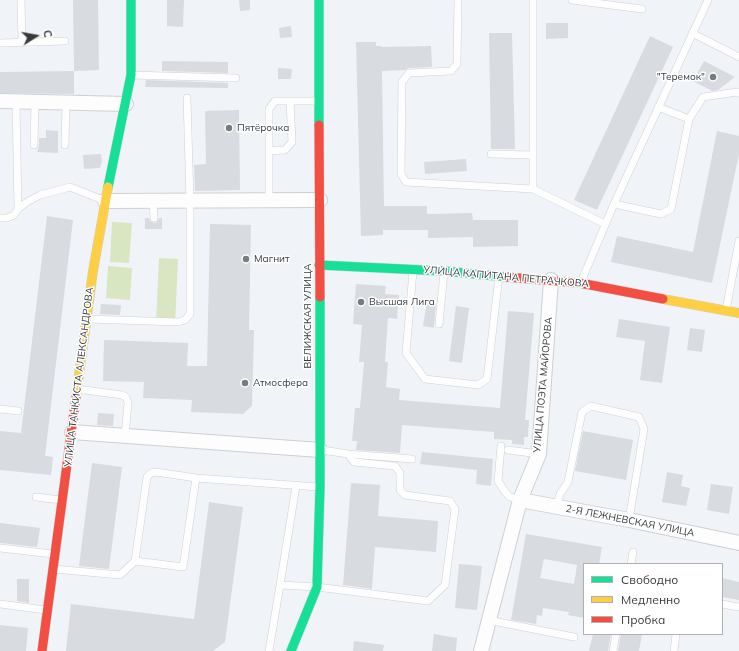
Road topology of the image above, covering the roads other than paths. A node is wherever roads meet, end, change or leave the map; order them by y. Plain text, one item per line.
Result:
1 (21, 0) edge
2 (131, 0) edge
3 (319, 0) edge
4 (458, 0) edge
5 (533, 0) edge
6 (572, 0) edge
7 (708, 0) edge
8 (642, 9) dead end
9 (692, 33) junction
10 (65, 41) dead end
11 (22, 42) junction
12 (0, 43) edge
13 (739, 57) edge
14 (131, 75) junction
15 (236, 78) dead end
16 (739, 93) edge
17 (187, 98) dead end
18 (290, 101) junction
19 (319, 101) junction
20 (0, 102) edge
21 (16, 102) junction
22 (36, 102) junction
23 (66, 103) junction
24 (126, 104) junction
25 (658, 107) junction
26 (689, 119) junction
27 (34, 145) dead end
28 (65, 145) dead end
29 (269, 151) junction
30 (491, 154) dead end
31 (533, 154) junction
32 (533, 189) junction
33 (269, 200) junction
34 (320, 200) junction
35 (105, 201) junction
36 (153, 201) junction
37 (190, 201) junction
38 (614, 204) junction
39 (18, 209) junction
40 (0, 218) edge
41 (154, 218) dead end
42 (605, 224) junction
43 (739, 241) edge
44 (319, 265) junction
45 (414, 269) junction
46 (444, 271) junction
47 (499, 275) junction
48 (551, 280) junction
49 (580, 283) junction
50 (726, 310) junction
51 (739, 313) edge
52 (87, 319) junction
53 (439, 324) dead end
54 (77, 389) junction
55 (0, 409) edge
56 (18, 411) dead end
57 (72, 432) junction
58 (125, 436) junction
59 (320, 450) junction
60 (348, 454) junction
61 (539, 454) junction
62 (412, 459) dead end
63 (196, 478) junction
64 (296, 486) junction
65 (320, 488) junction
66 (36, 497) dead end
67 (63, 500) junction
68 (520, 500) junction
69 (556, 507) junction
70 (629, 520) junction
71 (739, 543) edge
72 (0, 548) edge
73 (633, 552) dead end
74 (56, 555) junction
75 (135, 561) junction
76 (630, 563) edge
77 (54, 569) junction
78 (280, 585) junction
79 (317, 588) junction
80 (0, 604) edge
81 (723, 604) edge
82 (739, 607) edge
83 (48, 611) junction
84 (488, 620) junction
85 (616, 635) edge
86 (676, 635) edge
87 (574, 637) dead end
88 (42, 651) edge
89 (269, 651) edge
90 (291, 651) edge
91 (481, 651) edge
92 (613, 651) edge
93 (674, 651) edge

1 - 11 lane
2 - 14 street, УЛИЦА ТАНКИСТА АЛЕКСАНДРОВА
3 - 19 street, ВЕЛИЖСКАЯ УЛИЦА
4 - 32 lane
5 - 31 lane
6 - 8 lane
7 - 9 lane
9 - 13 lane
9 - 25 lane
10 - 11 lane
11 - 12 lane
14 - 15 lane
14 - 24 street, УЛИЦА ТАНКИСТА АЛЕКСАНДРОВА
16 - 26 lane
17 - 37 lane
18 - 19 lane
18 - 29 lane
18 - 29 lane
19 - 34 street, ВЕЛИЖСКАЯ УЛИЦА
20 - 21 street
21 - 22 street
21 - 39 lane
22 - 23 street
22 - 27 lane
23 - 24 street
23 - 28 lane
24 - 35 street, УЛИЦА ТАНКИСТА АЛЕКСАНДРОВА
25 - 26 lane
25 - 38 lane
26 - 38 lane
29 - 33 lane
30 - 31 lane
31 - 32 lane
32 - 42 lane
33 - 34 street
33 - 37 street
34 - 44 street, ВЕЛИЖСКАЯ УЛИЦА
35 - 36 street
35 - 39 lane
35 - 52 street, УЛИЦА ТАНКИСТА АЛЕКСАНДРОВА
36 - 37 street
36 - 41 lane
37 - 52 lane
38 - 42 lane
39 - 40 lane
42 - 49 lane
43 - 50 lane
44 - 45 street, УЛИЦА КАПИТАНА ПЕТРАЧКОВА
44 - 59 street, ВЕЛИЖСКАЯ УЛИЦА
45 - 46 street, УЛИЦА КАПИТАНА ПЕТРАЧКОВА
45 - 47 lane
46 - 47 street, УЛИЦА КАПИТАНА ПЕТРАЧКОВА
46 - 53 lane
47 - 48 street, УЛИЦА КАПИТАНА ПЕТРАЧКОВА
48 - 49 street, УЛИЦА КАПИТАНА ПЕТРАЧКОВА
48 - 61 street, УЛИЦА ПОЭТА МАЙОРОВА
49 - 50 street, УЛИЦА КАПИТАНА ПЕТРАЧКОВА
50 - 51 street, УЛИЦА КАПИТАНА ПЕТРАЧКОВА
52 - 54 street, УЛИЦА ТАНКИСТА АЛЕКСАНДРОВА
54 - 57 street, УЛИЦА ТАНКИСТА АЛЕКСАНДРОВА
54 - 58 lane
55 - 56 lane
57 - 58 street
57 - 67 street, УЛИЦА ТАНКИСТА АЛЕКСАНДРОВА
58 - 59 street
59 - 60 lane
59 - 65 street, ВЕЛИЖСКАЯ УЛИЦА
60 - 62 lane
60 - 79 lane
61 - 68 street, УЛИЦА ПОЭТА МАЙОРОВА
61 - 68 lane
63 - 64 lane
63 - 75 lane
63 - 75 lane
64 - 65 lane
64 - 78 lane
65 - 79 street, ВЕЛИЖСКАЯ УЛИЦА
66 - 67 lane
67 - 74 street, УЛИЦА ТАНКИСТА АЛЕКСАНДРОВА
68 - 69 street, 2-Я ЛЕЖНЕВСКАЯ УЛИЦА
68 - 84 street, УЛИЦА ПОЭТА МАЙОРОВА
69 - 70 street, 2-Я ЛЕЖНЕВСКАЯ УЛИЦА
69 - 70 lane
70 - 71 street, 2-Я ЛЕЖНЕВСКАЯ УЛИЦА
72 - 74 lane
73 - 76 lane
74 - 77 street, УЛИЦА ТАНКИСТА АЛЕКСАНДРОВА
75 - 77 lane
77 - 83 street, УЛИЦА ТАНКИСТА АЛЕКСАНДРОВА
78 - 79 lane
78 - 89 lane
79 - 90 street, ВЕЛИЖСКАЯ УЛИЦА
80 - 83 lane
81 - 82 lane
83 - 88 street, УЛИЦА ТАНКИСТА АЛЕКСАНДРОВА
84 - 87 lane
84 - 91 street, УЛИЦА ПОЭТА МАЙОРОВА
85 - 92 lane
86 - 93 lane

